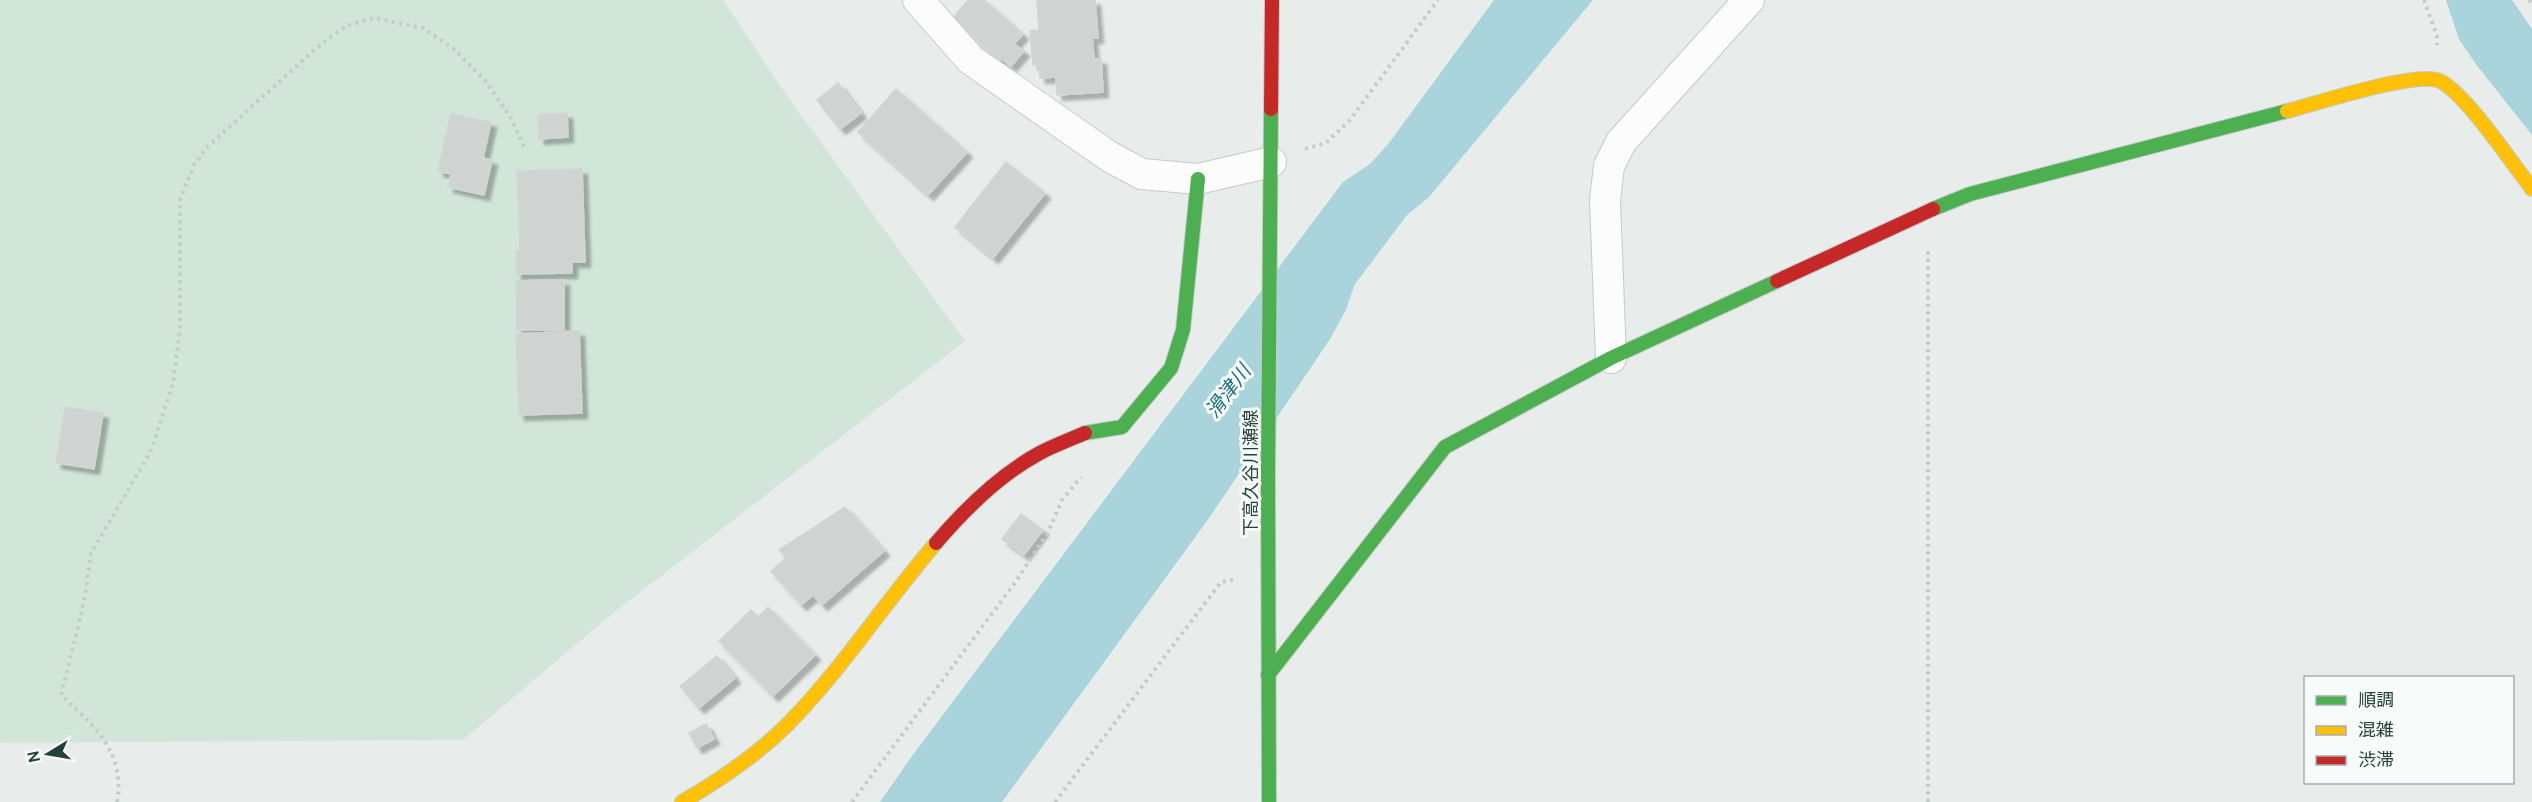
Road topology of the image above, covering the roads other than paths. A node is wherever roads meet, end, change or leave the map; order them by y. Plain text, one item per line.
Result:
1 (918, 0) edge
2 (1272, 0) edge
3 (1749, 0) edge
4 (1271, 162) junction
5 (1198, 179) junction
6 (2532, 189) edge
7 (1611, 357) junction
8 (1268, 675) junction
9 (682, 802) edge
10 (1269, 802) edge

1 - 5 street
2 - 4 street, 下高久谷川瀬線
3 - 7 street
4 - 5 street
4 - 8 street, 下高久谷川瀬線
5 - 9 street
6 - 7 street
7 - 8 street
8 - 10 street, 下高久谷川瀬線

